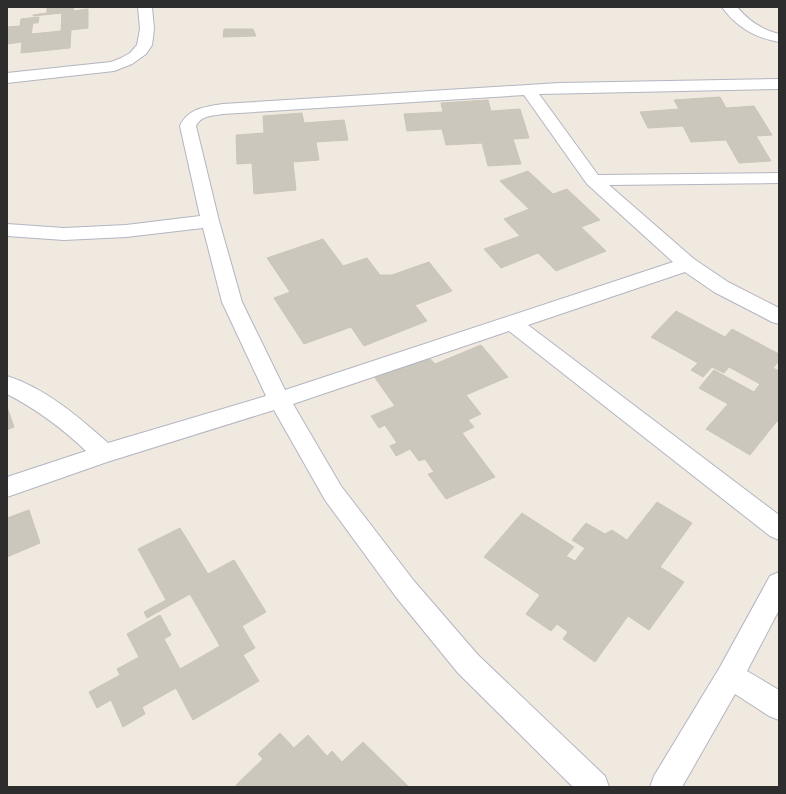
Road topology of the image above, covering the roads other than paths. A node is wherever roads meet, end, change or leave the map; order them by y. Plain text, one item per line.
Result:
1 (145, 7) edge
2 (729, 7) edge
3 (779, 38) edge
4 (7, 78) edge
5 (778, 87) edge
6 (528, 90) junction
7 (779, 178) edge
8 (593, 180) junction
9 (210, 222) junction
10 (7, 230) edge
11 (687, 264) junction
12 (779, 317) edge
13 (512, 323) junction
14 (7, 384) edge
15 (279, 400) junction
16 (104, 454) junction
17 (7, 487) edge
18 (779, 529) edge
19 (779, 584) edge
20 (730, 676) junction
21 (779, 706) edge
22 (594, 787) edge
23 (664, 787) edge

1 - 4 street
2 - 3 street
5 - 6 street
6 - 8 street
6 - 9 street
7 - 8 street
8 - 11 street
9 - 10 street
9 - 15 street
11 - 12 street
11 - 13 street
13 - 15 street
13 - 18 street
14 - 16 street
15 - 16 street
15 - 22 street
16 - 17 street
19 - 20 street
20 - 21 street
20 - 23 street

